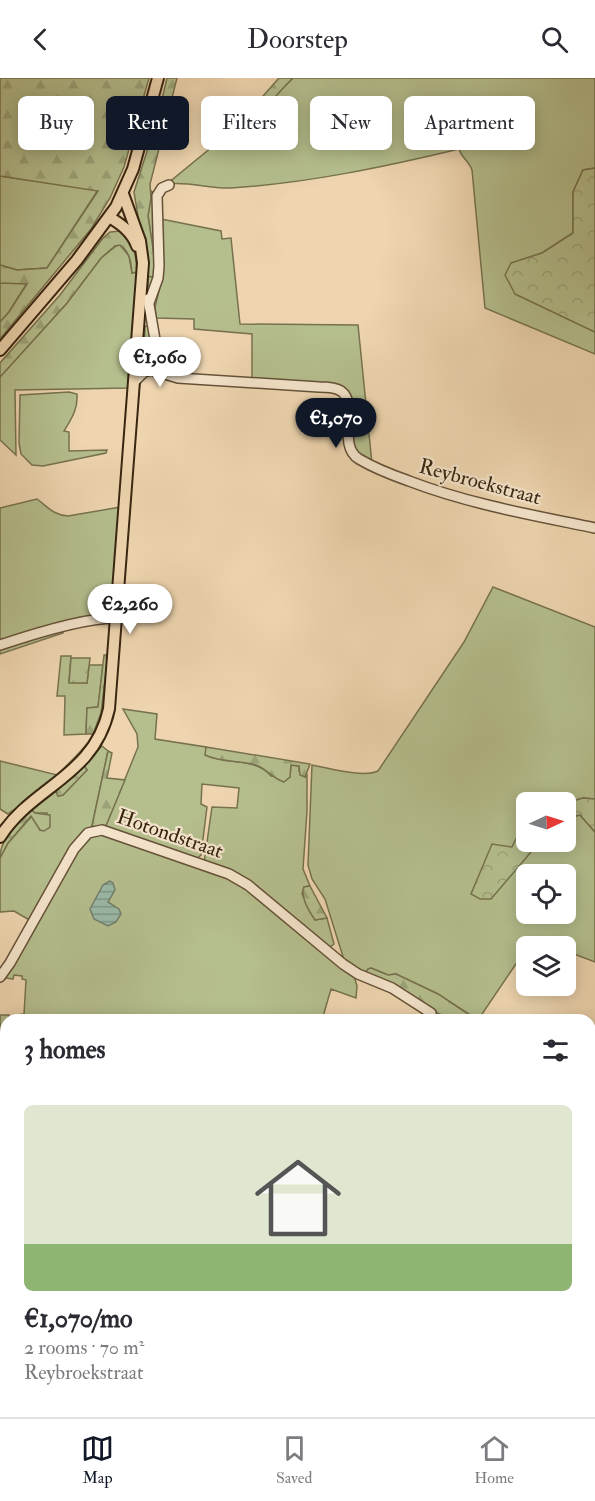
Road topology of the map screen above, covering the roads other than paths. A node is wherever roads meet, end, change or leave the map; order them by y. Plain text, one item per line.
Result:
1 (158, 78) edge
2 (169, 185) dead end
3 (123, 194) junction
4 (109, 217) junction
5 (142, 275) junction
6 (149, 303) junction
7 (0, 350) edge
8 (150, 370) junction
9 (135, 381) junction
10 (595, 528) edge
11 (117, 618) junction
12 (0, 645) edge
13 (0, 837) edge
14 (0, 977) edge
15 (431, 1013) dead end

1 - 3 main road
2 - 6 street
3 - 4 main road
3 - 5 main road
4 - 5 main road
4 - 7 main road
5 - 6 street
5 - 9 main road
6 - 8 street
8 - 9 street
8 - 10 street, Reybroekstraat
9 - 11 main road
11 - 12 street
11 - 13 main road
14 - 15 street, Hotondstraat

